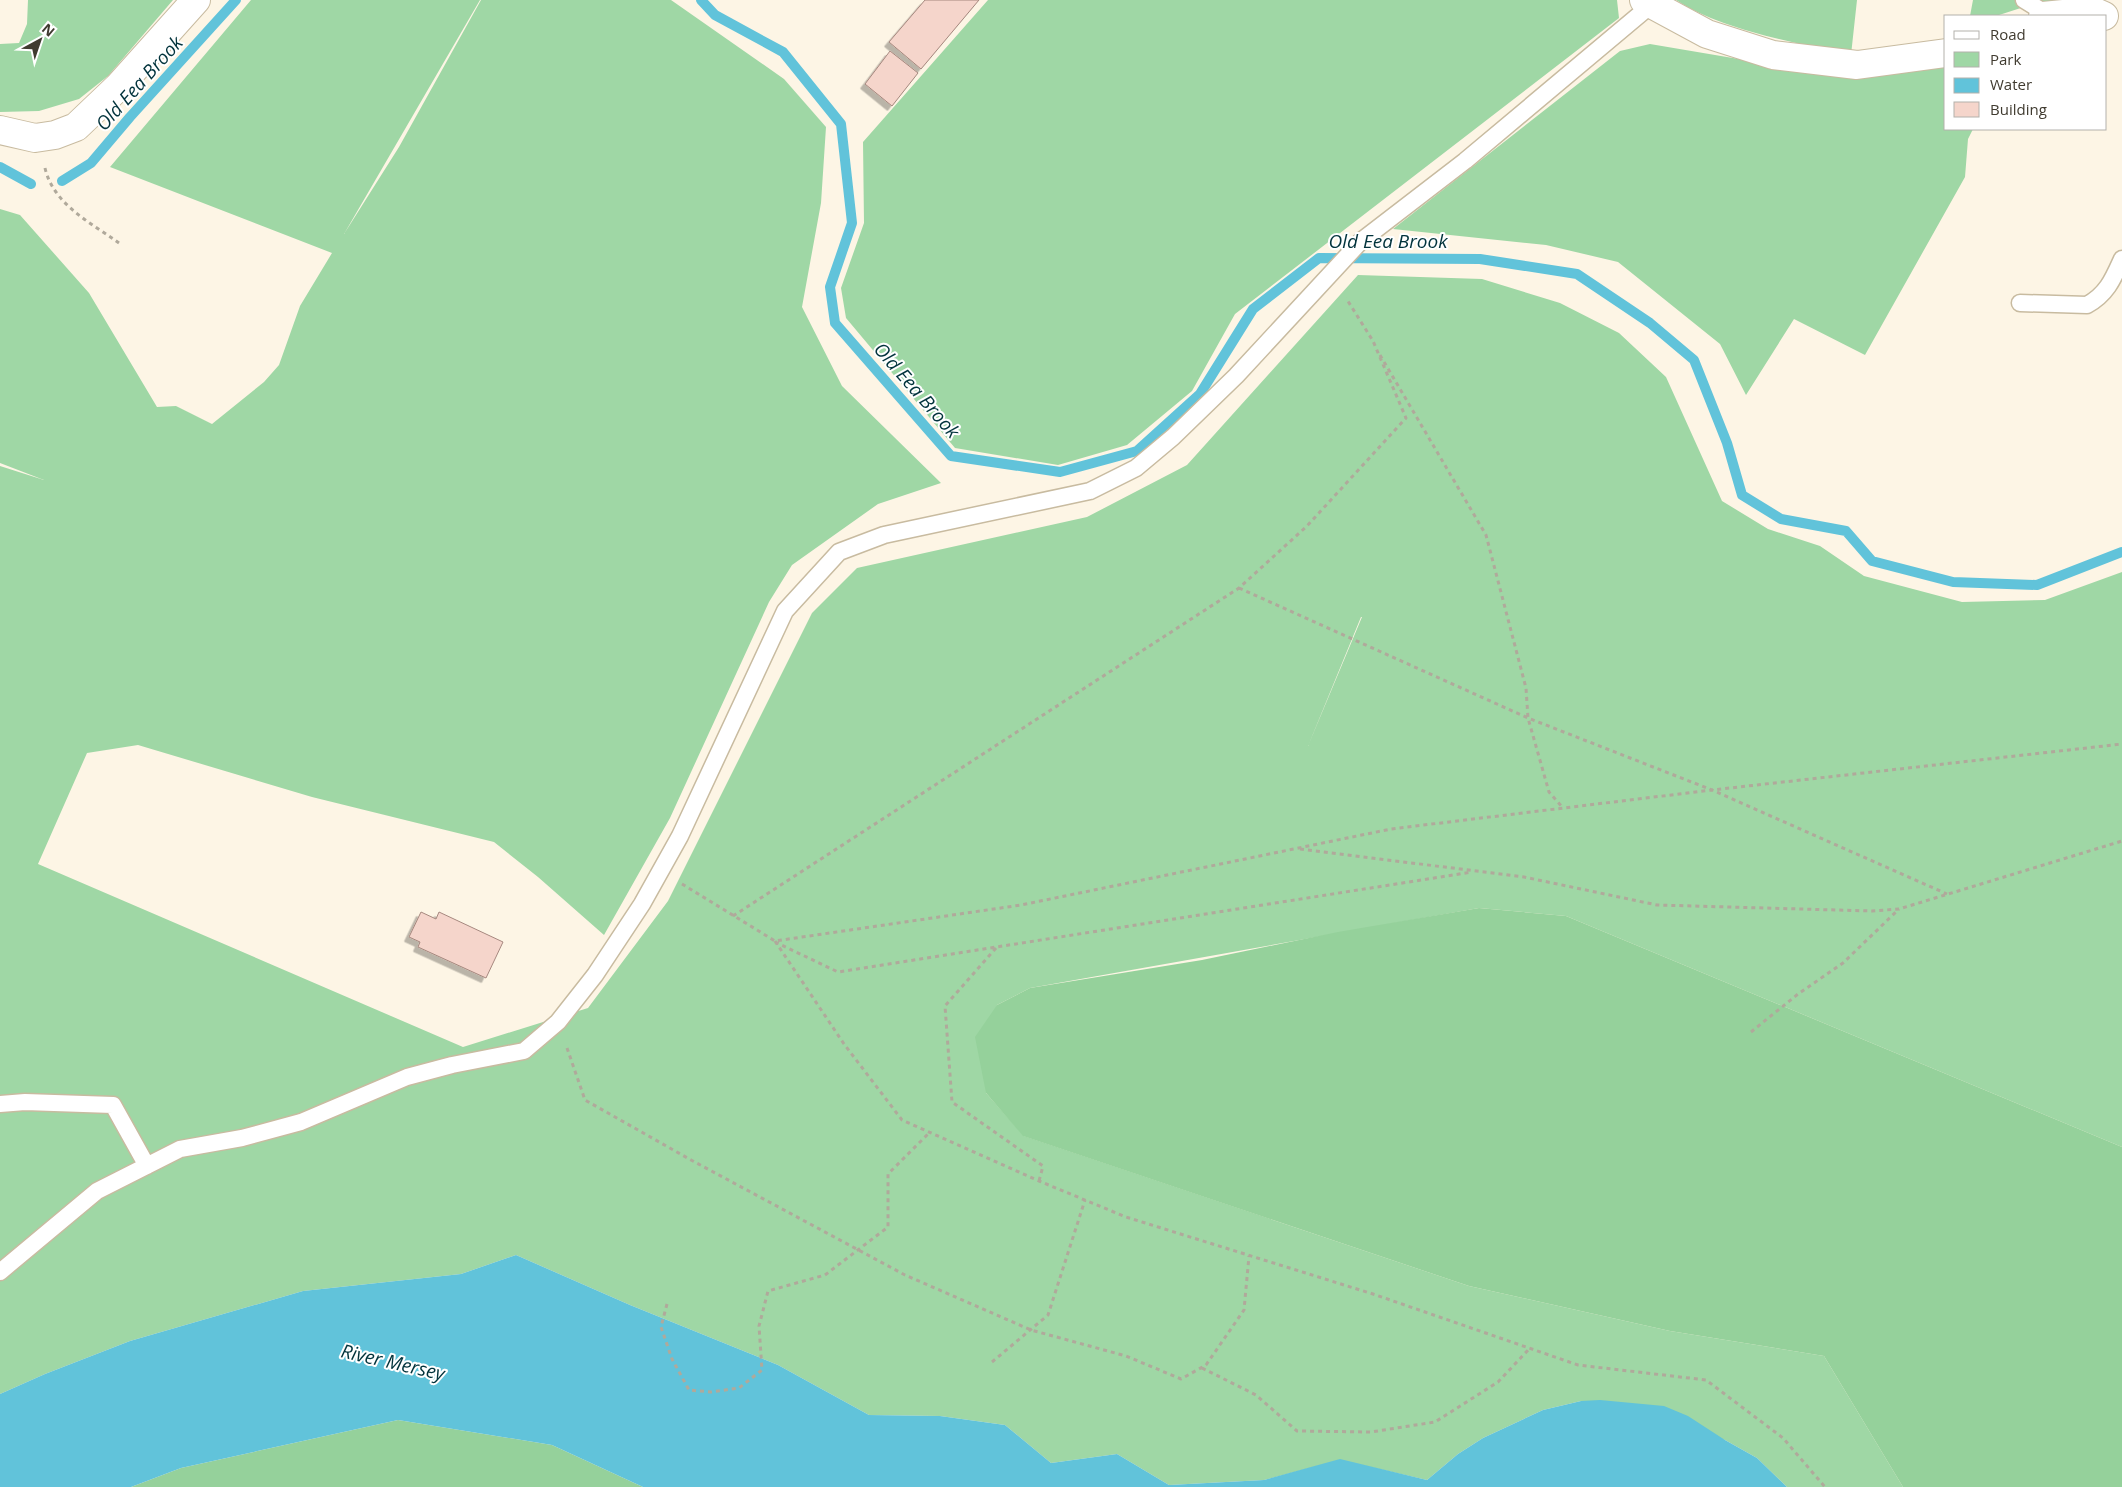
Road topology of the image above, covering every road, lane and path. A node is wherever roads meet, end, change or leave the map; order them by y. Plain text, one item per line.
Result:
1 (196, 0) edge
2 (2024, 0) edge
3 (1647, 3) edge
4 (2045, 15) edge
5 (2101, 15) edge
6 (2107, 18) edge
7 (2122, 25) edge
8 (1944, 54) edge
9 (0, 130) edge
10 (43, 137) junction
11 (119, 243) dead end
12 (2122, 259) edge
13 (1331, 274) junction
14 (2020, 302) dead end
15 (1372, 341) junction
16 (1239, 588) junction
17 (1528, 718) junction
18 (2122, 744) edge
19 (1712, 790) junction
20 (1563, 808) junction
21 (2122, 841) edge
22 (1297, 849) junction
23 (661, 871) junction
24 (1476, 872) junction
25 (1948, 894) junction
26 (1899, 909) junction
27 (734, 916) junction
28 (775, 941) junction
29 (997, 948) junction
30 (558, 1022) junction
31 (1750, 1032) dead end
32 (0, 1104) edge
33 (930, 1132) junction
34 (147, 1166) junction
35 (1039, 1182) junction
36 (1085, 1200) junction
37 (1249, 1256) junction
38 (0, 1272) edge
39 (667, 1304) dead end
40 (1530, 1348) junction
41 (992, 1362) dead end
42 (1202, 1367) junction
43 (1825, 1487) edge

1 - 10 street
2 - 4 lane
3 - 8 street
3 - 13 lane
4 - 5 street
6 - 7 street
9 - 10 street
10 - 11 path
12 - 14 lane
13 - 15 path
13 - 23 lane
15 - 16 path
15 - 17 path
16 - 17 path
16 - 27 path
17 - 19 path
17 - 20 path
18 - 19 path
19 - 20 path
19 - 25 path
20 - 22 path
21 - 25 path
22 - 24 path
22 - 28 path
23 - 27 path
23 - 30 lane
24 - 26 path
24 - 29 path
25 - 26 path
26 - 31 path
27 - 28 path
28 - 29 path
28 - 33 path
29 - 35 path
30 - 34 lane
30 - 42 path
32 - 34 lane
33 - 35 path
33 - 39 path
34 - 38 lane
35 - 36 path
36 - 37 path
36 - 41 path
37 - 40 path
37 - 42 path
40 - 42 path
40 - 43 path

